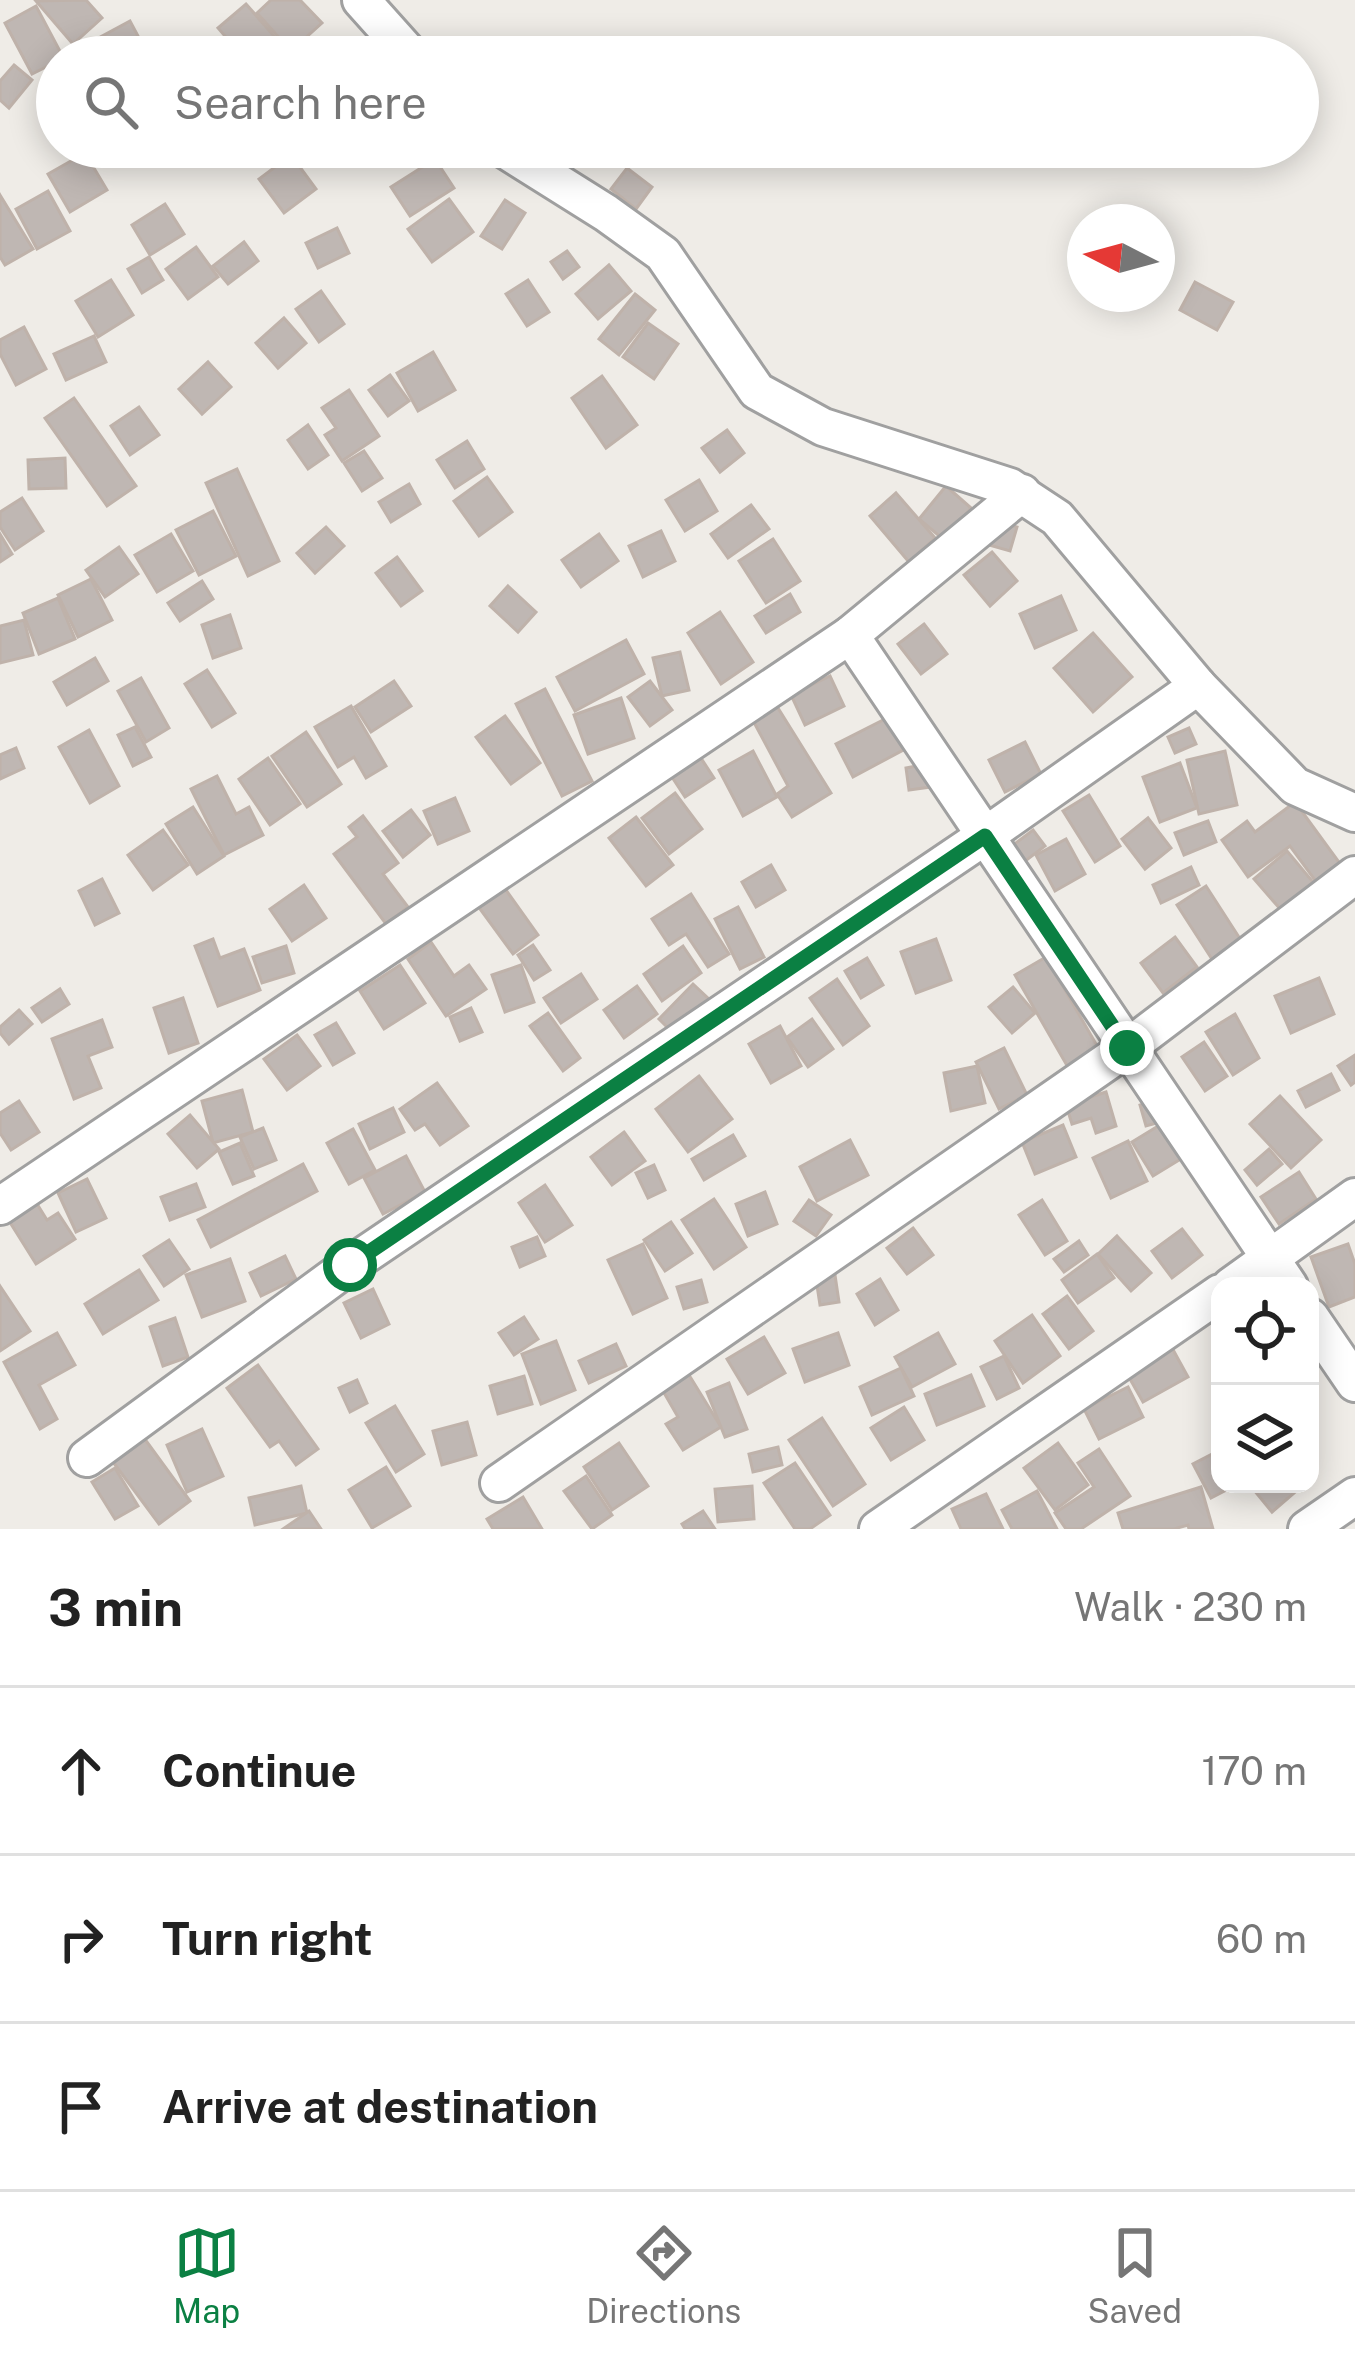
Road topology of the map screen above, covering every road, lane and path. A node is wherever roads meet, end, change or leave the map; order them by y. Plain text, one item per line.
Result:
1 (361, 0) edge
2 (393, 36) edge
3 (535, 168) edge
4 (1022, 493) junction
5 (850, 635) junction
6 (1198, 686) junction
7 (1355, 813) edge
8 (985, 836) junction
9 (1355, 875) edge
10 (1127, 1048) junction
11 (1355, 1197) edge
12 (0, 1206) edge
13 (1280, 1272) edge
14 (1211, 1300) edge
15 (1319, 1330) edge
16 (1355, 1383) edge
17 (87, 1458) dead end
18 (499, 1483) dead end
19 (1355, 1496) edge
20 (878, 1529) edge
21 (1307, 1529) edge

1 - 2 street
3 - 4 street
4 - 5 street
4 - 6 street
5 - 8 street
5 - 12 street
6 - 7 street
6 - 8 street
8 - 10 street
8 - 17 street
9 - 10 street
10 - 13 street
10 - 18 street
11 - 13 street
14 - 20 street
15 - 16 street
19 - 21 street

